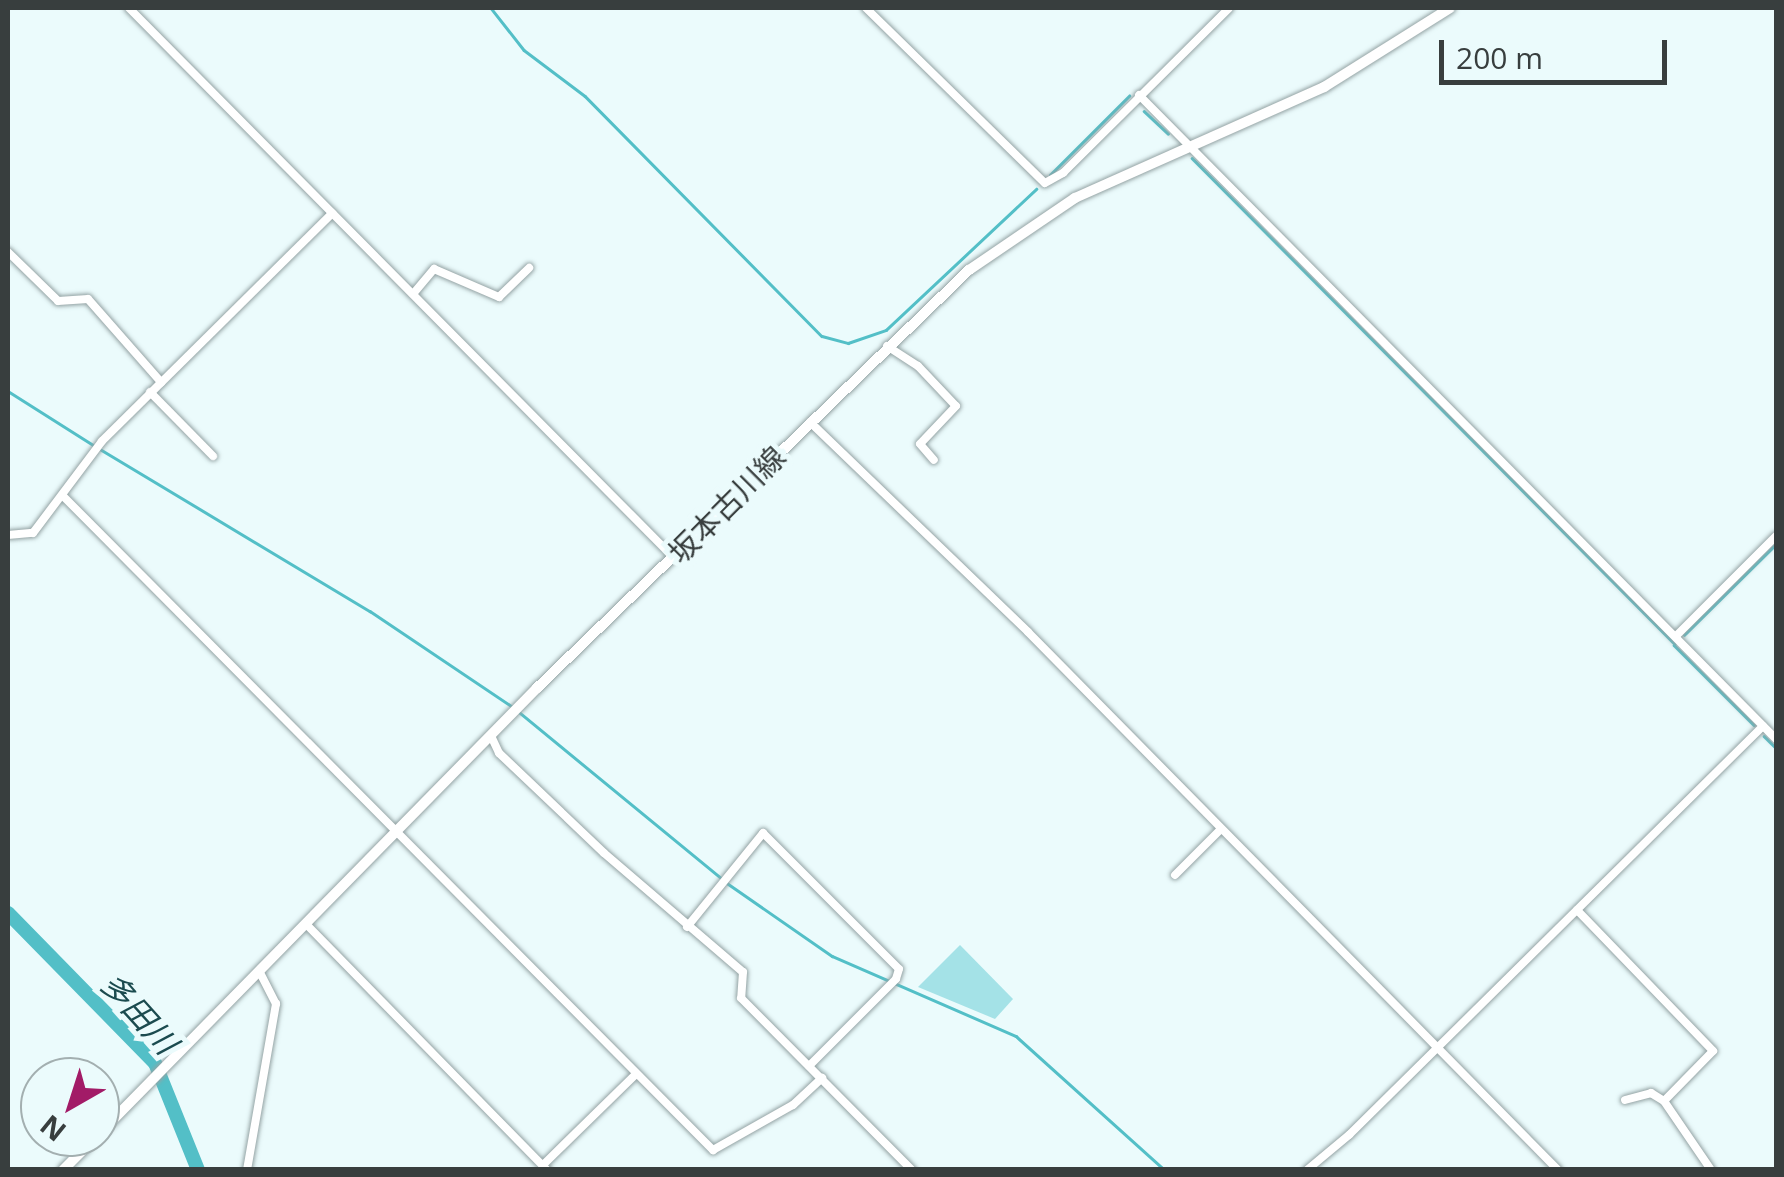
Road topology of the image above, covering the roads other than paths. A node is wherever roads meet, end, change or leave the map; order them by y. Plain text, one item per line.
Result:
1 (129, 8) edge
2 (866, 8) edge
3 (1229, 8) edge
4 (1450, 8) edge
5 (1140, 95) junction
6 (1188, 145) junction
7 (332, 213) junction
8 (8, 252) edge
9 (529, 268) dead end
10 (413, 294) junction
11 (886, 346) junction
12 (161, 382) junction
13 (150, 392) junction
14 (810, 422) junction
15 (212, 456) dead end
16 (934, 460) dead end
17 (64, 497) junction
18 (8, 535) edge
19 (1776, 536) edge
20 (674, 558) junction
21 (1676, 636) junction
22 (1763, 726) junction
23 (492, 738) junction
24 (1776, 739) edge
25 (1222, 829) junction
26 (398, 834) junction
27 (1175, 875) dead end
28 (1577, 910) junction
29 (307, 925) junction
30 (688, 927) junction
31 (260, 973) junction
32 (1438, 1047) junction
33 (809, 1066) junction
34 (636, 1074) junction
35 (822, 1078) junction
36 (1624, 1100) dead end
37 (1664, 1101) junction
38 (120, 1113) edge
39 (545, 1167) edge
40 (247, 1170) edge
41 (912, 1170) edge
42 (1306, 1170) edge
43 (1558, 1170) edge
44 (1711, 1170) edge

1 - 7 street
2 - 5 street
3 - 5 street
4 - 6 main road, 坂本古川線
5 - 6 street
6 - 11 main road, 坂本古川線
6 - 21 street
7 - 10 street
7 - 12 street
8 - 12 street
9 - 10 street
10 - 20 street
11 - 14 main road, 坂本古川線
11 - 16 street
12 - 13 street
13 - 15 street
13 - 17 street
14 - 20 main road, 坂本古川線
14 - 25 street
17 - 18 street
17 - 26 street
19 - 21 street
20 - 23 main road, 坂本古川線
21 - 22 street
22 - 24 street
22 - 28 street
23 - 26 main road, 坂本古川線
23 - 30 street
25 - 27 street
25 - 32 street
26 - 29 main road, 坂本古川線
26 - 34 street
28 - 32 street
28 - 37 street
29 - 31 main road, 坂本古川線
29 - 39 street
30 - 33 street
30 - 33 street
31 - 38 main road, 坂本古川線
31 - 40 street
32 - 42 street
32 - 43 street
33 - 35 street
34 - 35 street
34 - 39 street
35 - 41 street
36 - 37 street
37 - 44 street

